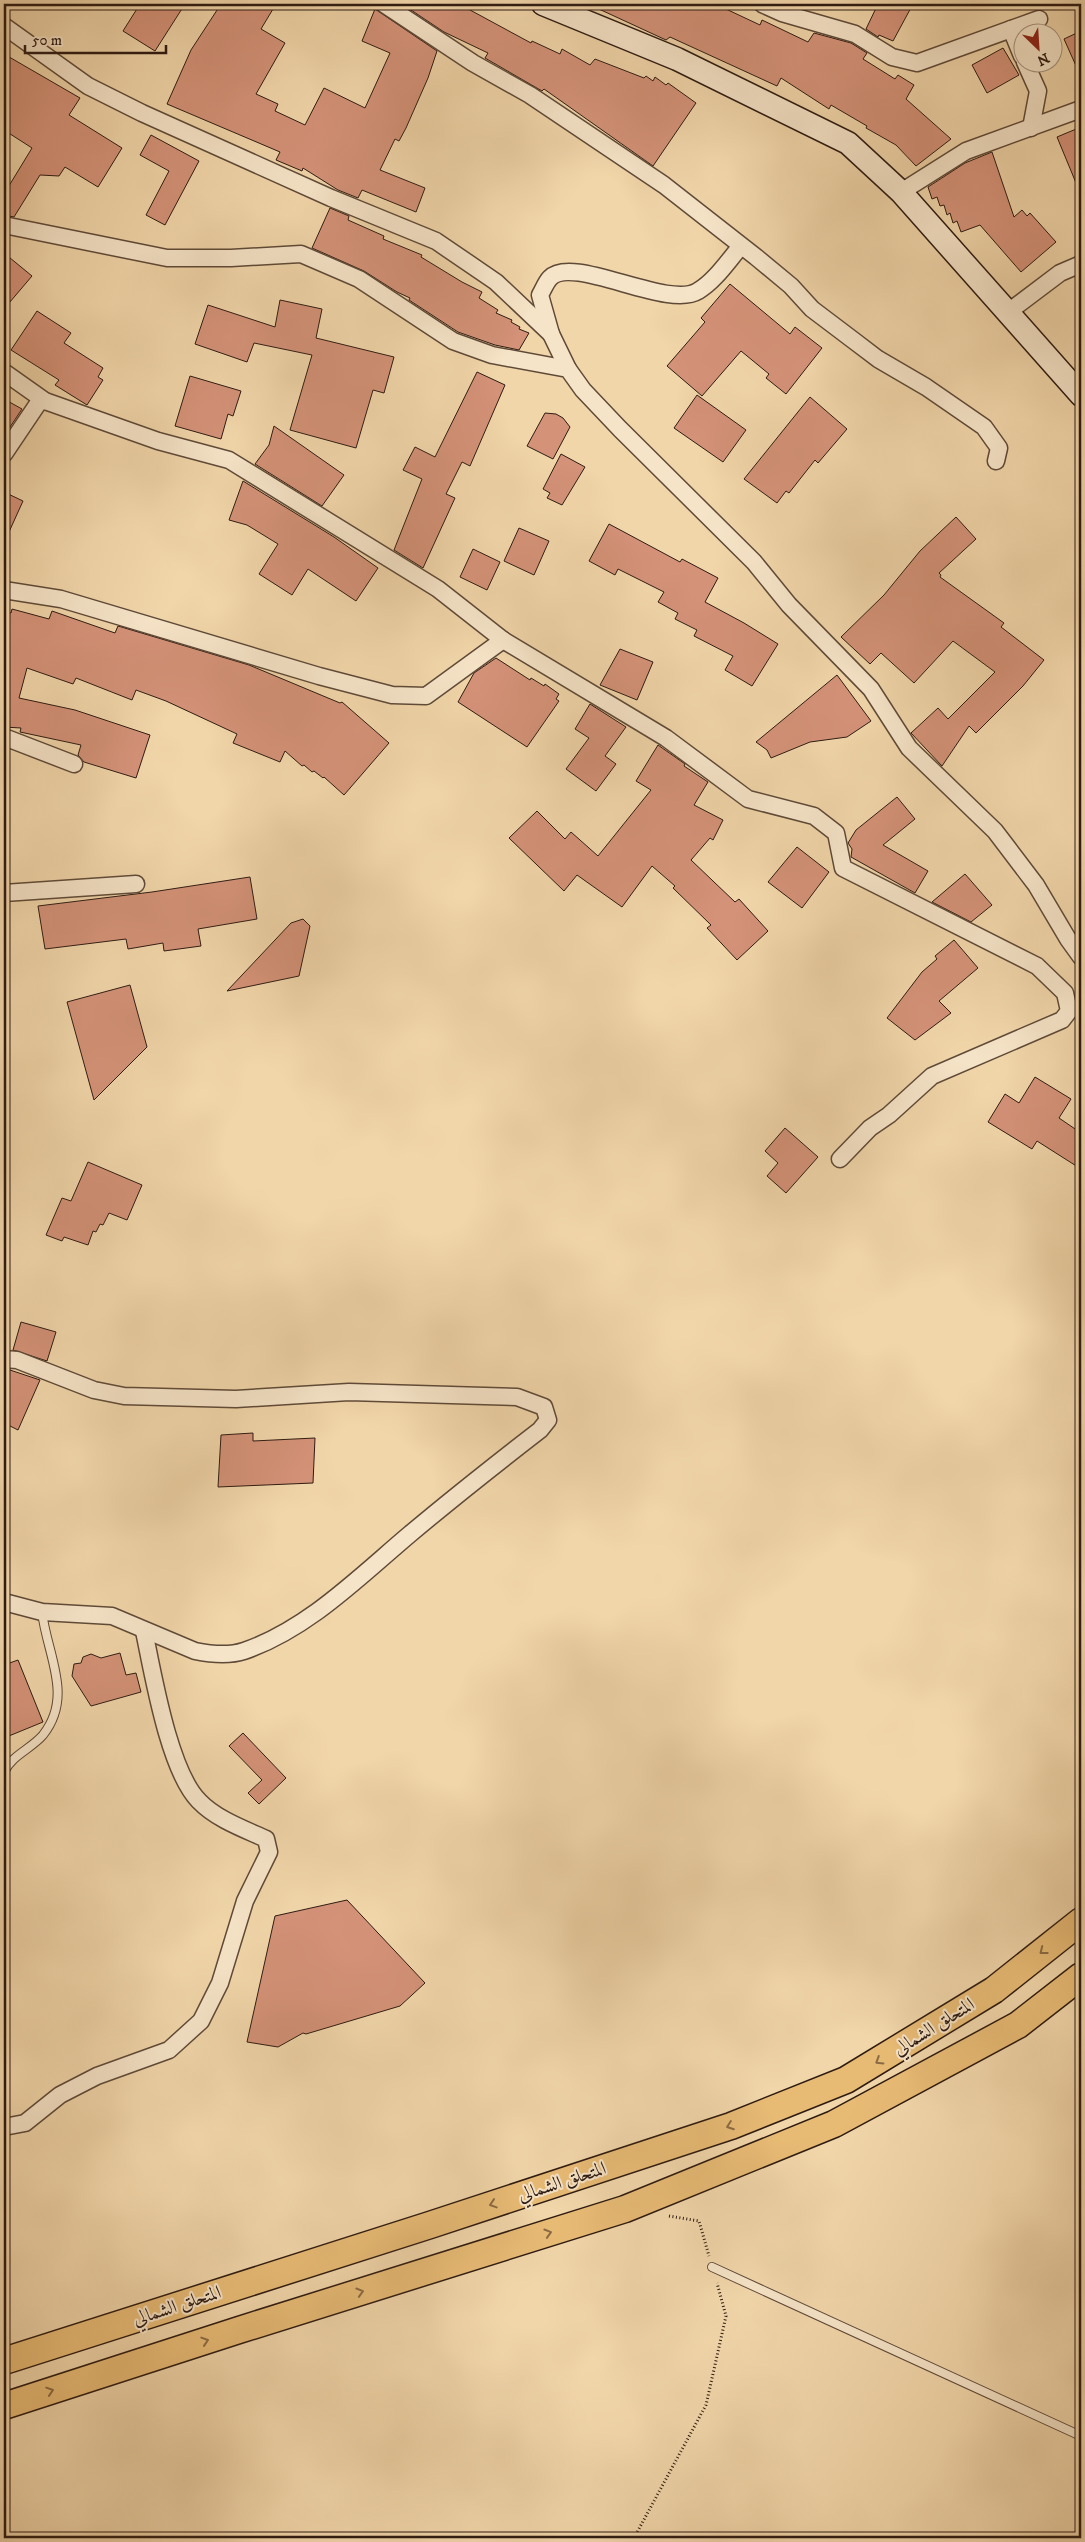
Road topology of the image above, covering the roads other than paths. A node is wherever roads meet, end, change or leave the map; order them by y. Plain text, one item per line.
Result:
1 (384, 4) edge
2 (543, 4) edge
3 (762, 4) edge
4 (568, 9) edge
5 (1039, 19) dead end
6 (4, 26) edge
7 (1011, 30) joint
8 (1029, 72) edge
9 (1081, 109) edge
10 (1031, 128) junction
11 (901, 192) junction
12 (4, 225) edge
13 (740, 246) junction
14 (1081, 264) edge
15 (1007, 313) junction
16 (552, 334) junction
17 (568, 369) junction
18 (4, 372) edge
19 (1081, 395) edge
20 (45, 401) junction
21 (4, 454) edge
22 (996, 461) dead end
23 (4, 590) edge
24 (503, 640) junction
25 (4, 737) edge
26 (74, 764) dead end
27 (136, 884) dead end
28 (4, 893) edge
29 (1081, 957) edge
30 (840, 1159) dead end
31 (4, 1359) edge
32 (4, 1602) edge
33 (42, 1612) junction
34 (144, 1631) junction
35 (4, 1772) edge
36 (1081, 1921) edge
37 (1081, 1976) edge
38 (4, 2127) edge
39 (712, 2267) road end
40 (4, 2361) edge
41 (4, 2406) edge
42 (1081, 2436) edge

1 - 13 street
2 - 4 main road
3 - 7 street
4 - 11 main road
5 - 7 street
6 - 16 street
8 - 10 street
9 - 10 street
10 - 11 street
11 - 15 main road
12 - 17 street
13 - 16 street
13 - 22 street
14 - 15 street
15 - 19 main road
16 - 17 street
17 - 29 street
18 - 20 street
20 - 21 street
20 - 24 street
23 - 24 street
24 - 30 street
25 - 26 street
27 - 28 street
31 - 34 street
32 - 33 street
33 - 34 street
33 - 35 lane
34 - 38 street
36 -> 40 highway, المتحلق الشمالي
41 -> 37 highway, المتحلق الشمالي
39 - 42 lane

